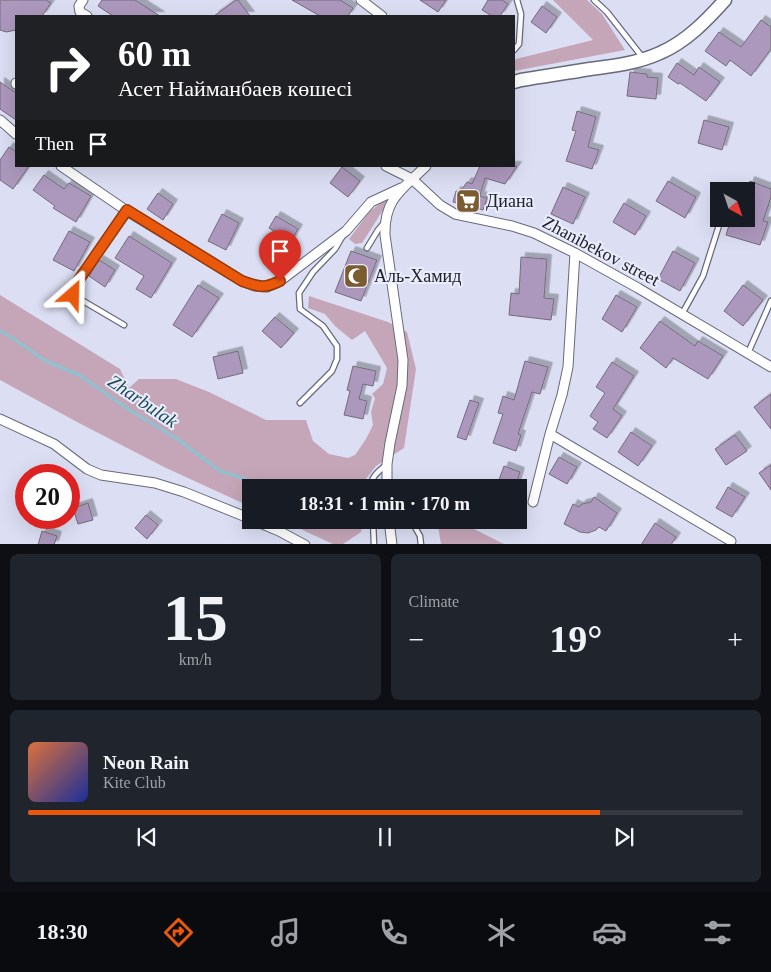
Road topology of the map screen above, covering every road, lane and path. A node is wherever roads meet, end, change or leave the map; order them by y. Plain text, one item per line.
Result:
1 (83, 0) edge
2 (361, 0) edge
3 (517, 0) edge
4 (594, 0) edge
5 (725, 0) edge
6 (84, 15) edge
7 (381, 15) edge
8 (515, 48) edge
9 (644, 59) junction
10 (515, 82) edge
11 (0, 120) edge
12 (15, 133) edge
13 (62, 167) edge
14 (388, 167) edge
15 (425, 167) edge
16 (412, 179) junction
17 (401, 188) junction
18 (127, 210) junction
19 (385, 222) junction
20 (718, 228) edge
21 (346, 231) junction
22 (367, 248) dead end
23 (575, 253) junction
24 (771, 301) edge
25 (682, 314) junction
26 (124, 325) dead end
27 (748, 353) junction
28 (771, 367) edge
29 (300, 403) dead end
30 (0, 419) edge
31 (550, 434) junction
32 (387, 464) junction
33 (372, 479) edge
34 (387, 479) edge
35 (534, 502) dead end
36 (242, 516) edge
37 (274, 529) edge
38 (373, 529) edge
39 (390, 529) edge
40 (416, 529) edge
41 (731, 541) dead end
42 (306, 544) edge
43 (374, 544) edge
44 (392, 544) edge
45 (421, 544) edge

1 - 6 street
2 - 7 street
3 - 8 lane
4 - 9 lane
5 - 9 street
9 - 10 street
11 - 12 street
13 - 18 street
14 - 16 street, Zhanibekov street
15 - 16 street
16 - 17 street
16 - 23 street, Zhanibekov street
17 - 19 street
17 - 21 street
18 - 21 street
18 - 26 lane
19 - 22 lane
19 - 32 street
20 - 25 lane
21 - 29 lane
23 - 25 street, Zhanibekov street
23 - 31 street
24 - 27 lane
25 - 27 street, Zhanibekov street
27 - 28 street, Zhanibekov street
30 - 36 street
31 - 35 street
31 - 41 street
32 - 33 lane
32 - 34 street
37 - 42 street
38 - 43 lane
39 - 44 street
40 - 45 lane

